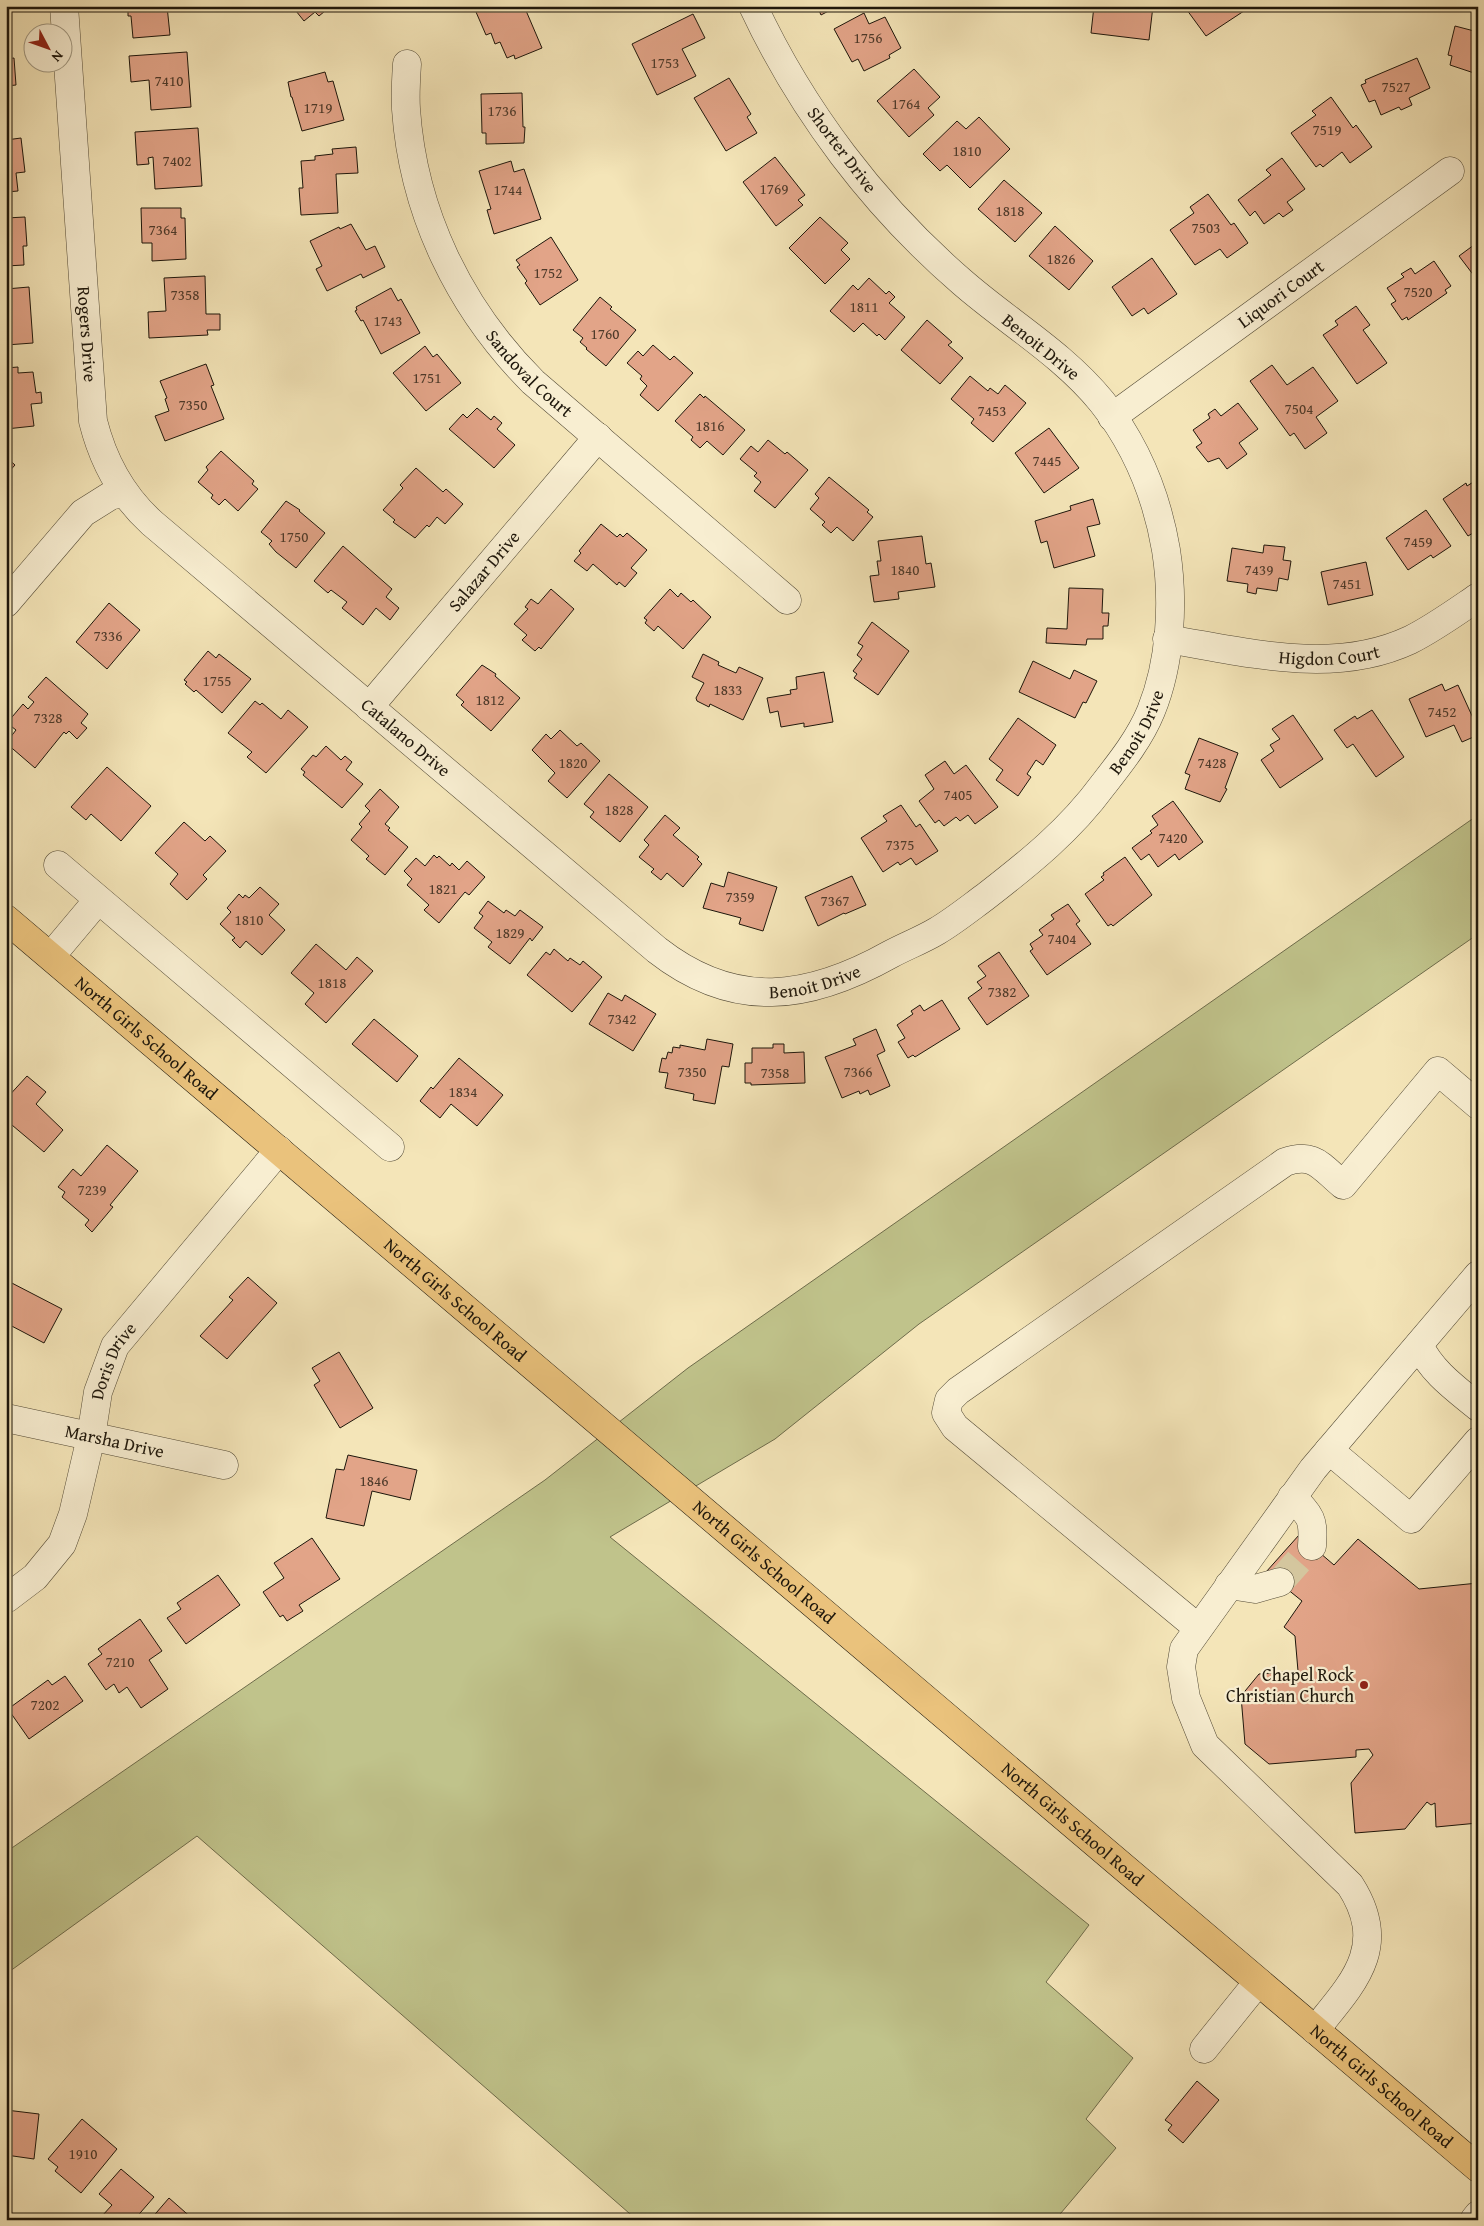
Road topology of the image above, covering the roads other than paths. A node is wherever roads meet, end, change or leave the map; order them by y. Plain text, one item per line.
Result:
1 (64, 6) edge
2 (753, 6) edge
3 (407, 64) dead end
4 (1450, 171) dead end
5 (955, 276) joint
6 (1112, 417) junction
7 (598, 437) junction
8 (123, 492) junction
9 (1478, 597) edge
10 (787, 600) dead end
11 (6, 603) edge
12 (1167, 639) junction
13 (369, 707) junction
14 (58, 866) dead end
15 (98, 900) junction
16 (6, 919) edge
17 (50, 956) junction
18 (693, 974) joint
19 (1478, 1105) edge
20 (390, 1147) dead end
21 (279, 1150) junction
22 (1478, 1275) edge
23 (1419, 1345) junction
24 (1478, 1407) edge
25 (6, 1418) edge
26 (91, 1437) junction
27 (1478, 1441) edge
28 (1329, 1450) junction
29 (224, 1465) dead end
30 (1292, 1497) junction
31 (1312, 1546) tunnel mouth
32 (1280, 1582) tunnel mouth
33 (1229, 1585) junction
34 (6, 1599) edge
35 (1198, 1628) junction
36 (1258, 1982) junction
37 (1314, 2030) junction
38 (1204, 2049) dead end
39 (1478, 2168) edge
40 (1478, 2216) edge
41 (1474, 2220) edge

1 - 8 street, Rogers Drive
2 - 5 street, Shorter Drive
3 - 7 street, Sandoval Court
4 - 6 street, Liquori Court
5 - 6 street, Benoit Drive
6 - 12 street, Benoit Drive
7 - 10 street, Sandoval Court
7 - 13 street, Salazar Drive
8 - 11 street
8 - 13 street, Catalano Drive
9 - 12 street, Higdon Court
12 - 18 street, Benoit Drive
13 - 18 street, Catalano Drive
14 - 15 street
15 - 17 street
15 - 20 street
16 - 17 main road, North Girls School Road
17 - 21 main road, North Girls School Road
19 - 35 street
21 - 26 street, Doris Drive
21 - 36 main road, North Girls School Road
22 - 23 street
23 - 24 street
23 - 28 street
25 - 26 street, Marsha Drive
26 - 29 street, Marsha Drive
26 - 34 street, Doris Drive
27 - 28 street
28 - 30 street
30 - 31 street
30 - 33 street
32 - 33 street
33 - 35 street
35 - 37 street
36 - 37 main road, North Girls School Road
36 - 38 street
37 - 39 main road, North Girls School Road
40 - 41 street

